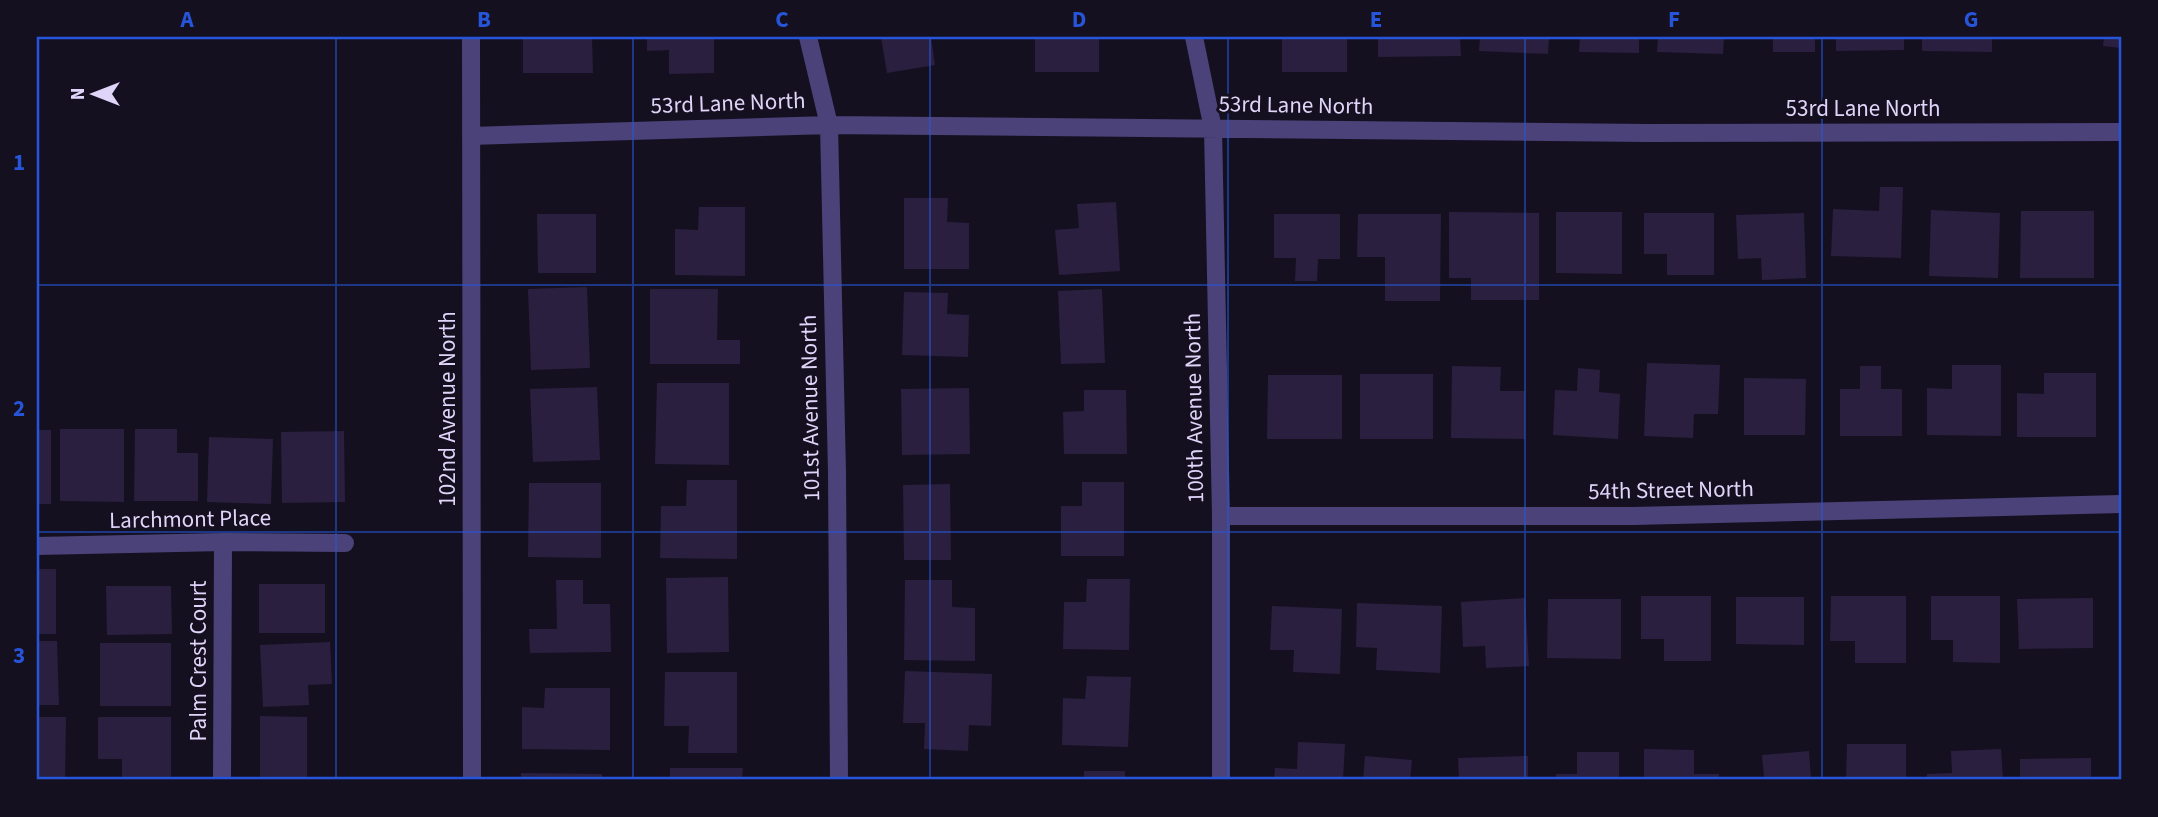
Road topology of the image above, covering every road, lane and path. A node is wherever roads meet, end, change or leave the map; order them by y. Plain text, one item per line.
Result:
1 (471, 37) edge
2 (808, 37) edge
3 (1194, 37) edge
4 (829, 125) junction
5 (1213, 128) junction
6 (2121, 132) edge
7 (471, 136) junction
8 (2121, 504) edge
9 (1221, 516) junction
10 (223, 542) junction
11 (345, 543) dead end
12 (37, 546) edge
13 (222, 780) edge
14 (472, 780) edge
15 (839, 780) edge
16 (1220, 780) edge

1 - 7 street, 102nd Avenue North
2 - 4 street, 101st Avenue North
3 - 5 street, 100th Avenue North
4 - 5 street, 53rd Lane North
4 - 7 street, 53rd Lane North
4 - 15 street, 101st Avenue North
5 - 6 street, 53rd Lane North
5 - 9 street, 100th Avenue North
7 - 14 street, 102nd Avenue North
8 - 9 street, 54th Street North
9 - 16 street, 100th Avenue North
10 - 11 street, Larchmont Place
10 - 12 street, Larchmont Place
10 - 13 street, Palm Crest Court

